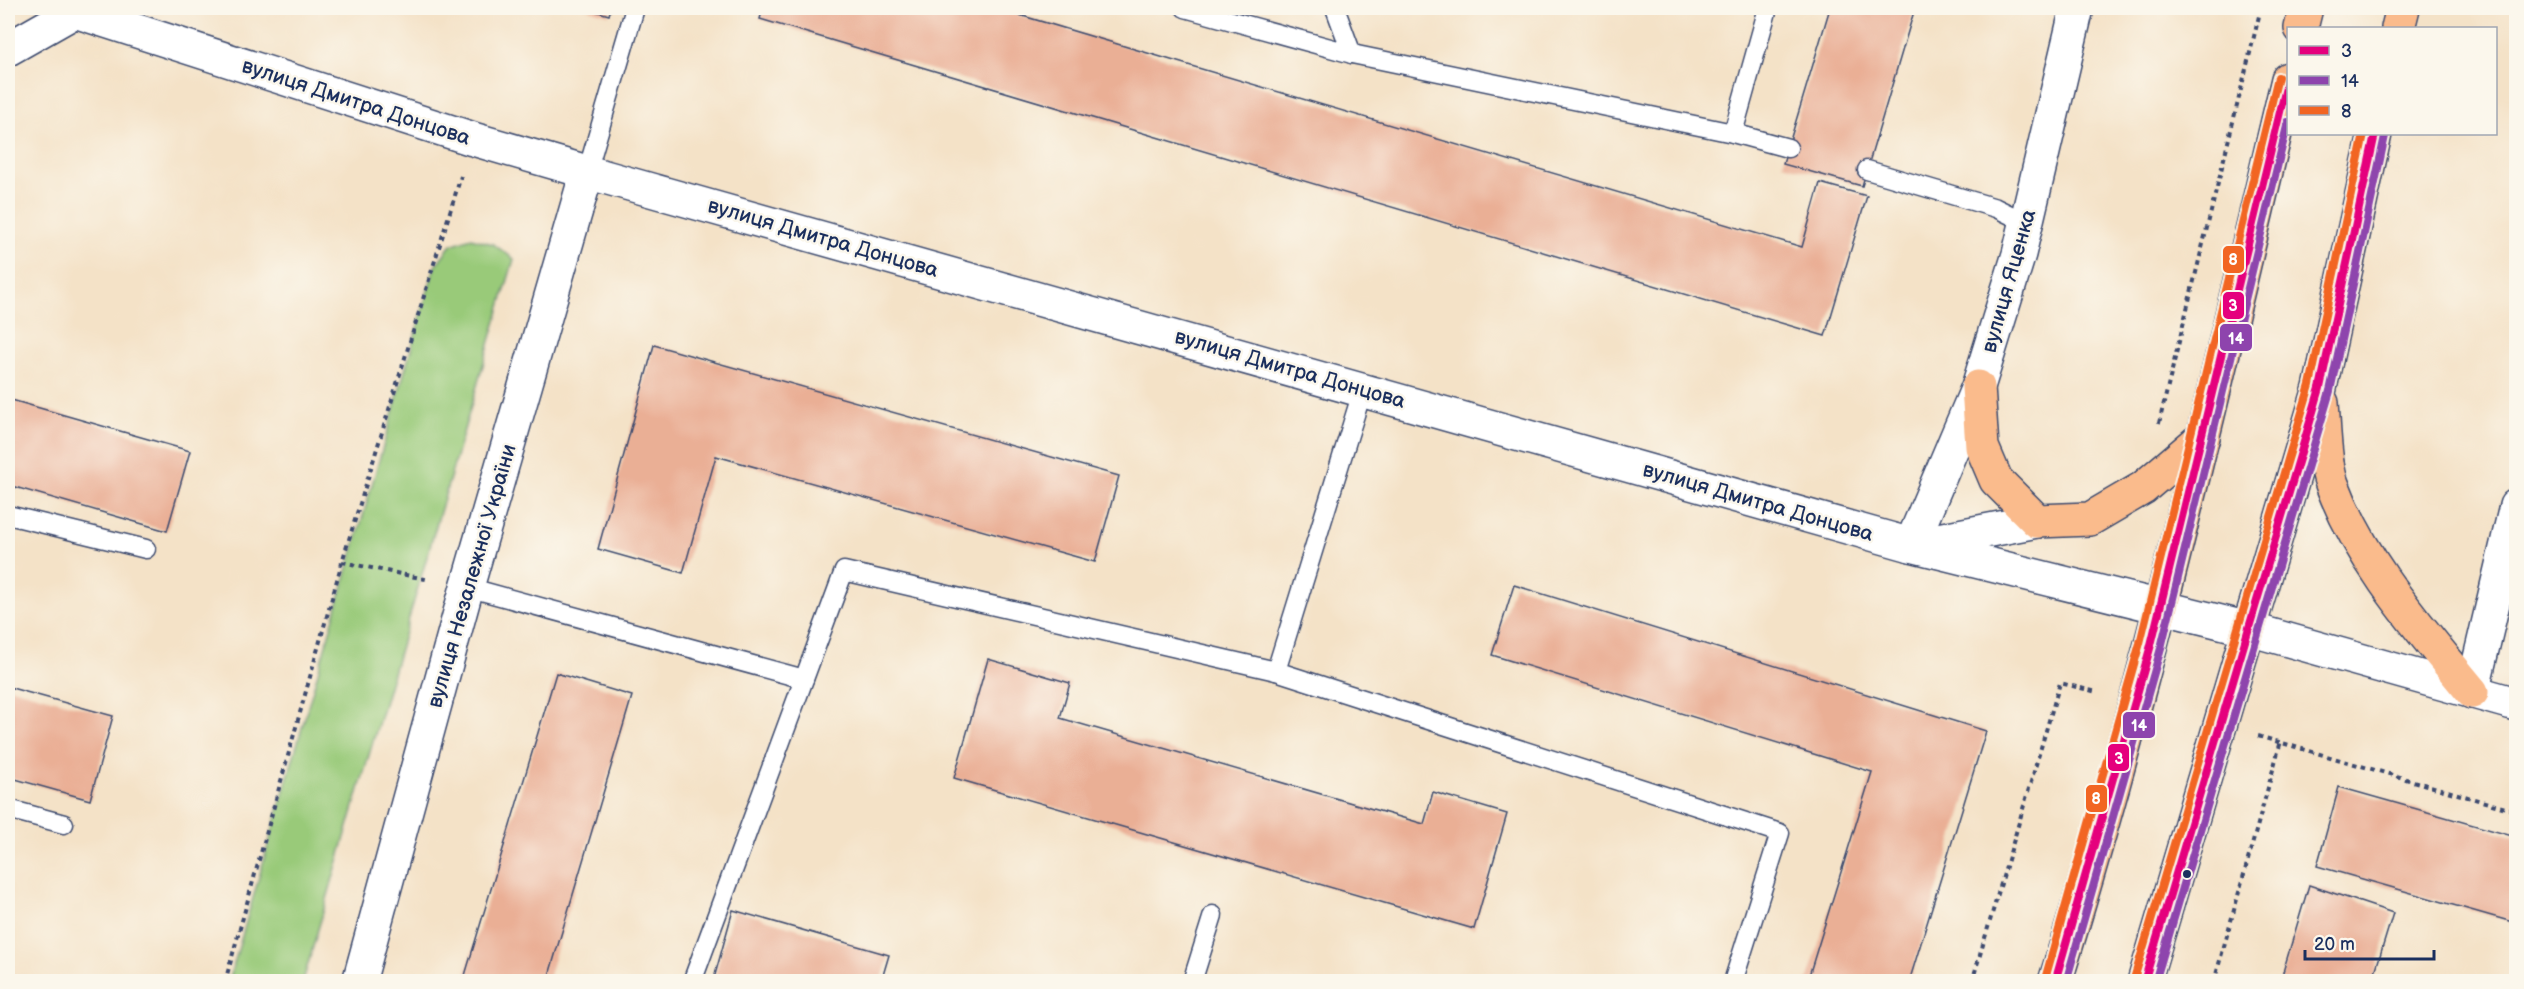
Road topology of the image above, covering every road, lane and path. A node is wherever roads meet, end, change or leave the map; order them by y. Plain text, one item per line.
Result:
1 (635, 8) edge
2 (1185, 8) edge
3 (1335, 8) edge
4 (1768, 8) edge
5 (2077, 8) edge
6 (2261, 8) edge
7 (2306, 8) edge
8 (2403, 8) edge
9 (74, 9) edge
10 (2301, 27) edge
11 (2398, 27) edge
12 (8, 49) edge
13 (1352, 54) junction
14 (2287, 87) edge
15 (1733, 133) junction
16 (2375, 135) edge
17 (472, 139) junction
18 (1788, 148) dead end
19 (1867, 170) dead end
20 (587, 172) junction
21 (2027, 223) junction
22 (1978, 387) junction
23 (2320, 388) junction
24 (1363, 389) junction
25 (2157, 431) dead end
26 (2203, 437) junction
27 (2517, 506) edge
28 (8, 515) edge
29 (2037, 521) junction
30 (1911, 545) junction
31 (146, 549) dead end
32 (342, 562) junction
33 (467, 587) junction
34 (2159, 607) junction
35 (2249, 629) junction
36 (1276, 671) junction
37 (804, 679) junction
38 (2060, 683) dead end
39 (2472, 692) junction
40 (2517, 704) edge
41 (8, 809) edge
42 (2517, 811) edge
43 (64, 824) dead end
44 (1213, 915) dead end
45 (225, 981) edge
46 (359, 981) edge
47 (692, 981) edge
48 (1192, 981) edge
49 (1733, 981) edge
50 (1972, 981) edge
51 (2055, 981) edge
52 (2144, 981) edge
53 (2214, 981) edge

1 - 20 lane
2 - 13 lane
3 - 13 lane
4 - 15 lane
5 - 21 street, вулиця Яценка
6 - 25 path
7 - 10 main road
8 - 11 main road
9 - 12 street
9 - 17 street, вулиця Дмитра Донцова
13 - 15 lane
14 - 26 main road
15 - 18 lane
16 - 23 main road
17 - 20 street, вулиця Дмитра Донцова
17 - 32 path
19 - 21 lane
20 - 24 street, вулиця Дмитра Донцова
20 - 33 street, вулиця Незалежної України
21 - 22 street, вулиця Яценка
22 - 29 main road
22 - 30 street, вулиця Яценка
23 - 35 main road
23 - 39 main road
24 - 30 street, вулиця Дмитра Донцова
24 - 36 lane
26 - 29 main road
26 - 34 main road
27 - 39 street
28 - 31 lane
29 - 30 street
30 - 34 street, вулиця Дмитра Донцова
32 - 33 path
32 - 45 path
33 - 37 lane
33 - 46 street, вулиця Незалежної України
34 - 35 street, вулиця Дмитра Донцова
34 - 51 main road
35 - 39 street, вулиця Дмитра Донцова
35 - 52 main road
36 - 37 lane
36 - 49 lane
37 - 47 lane
38 - 50 path
39 - 40 street, вулиця Дмитра Донцова
41 - 43 lane
42 - 53 path
44 - 48 lane

